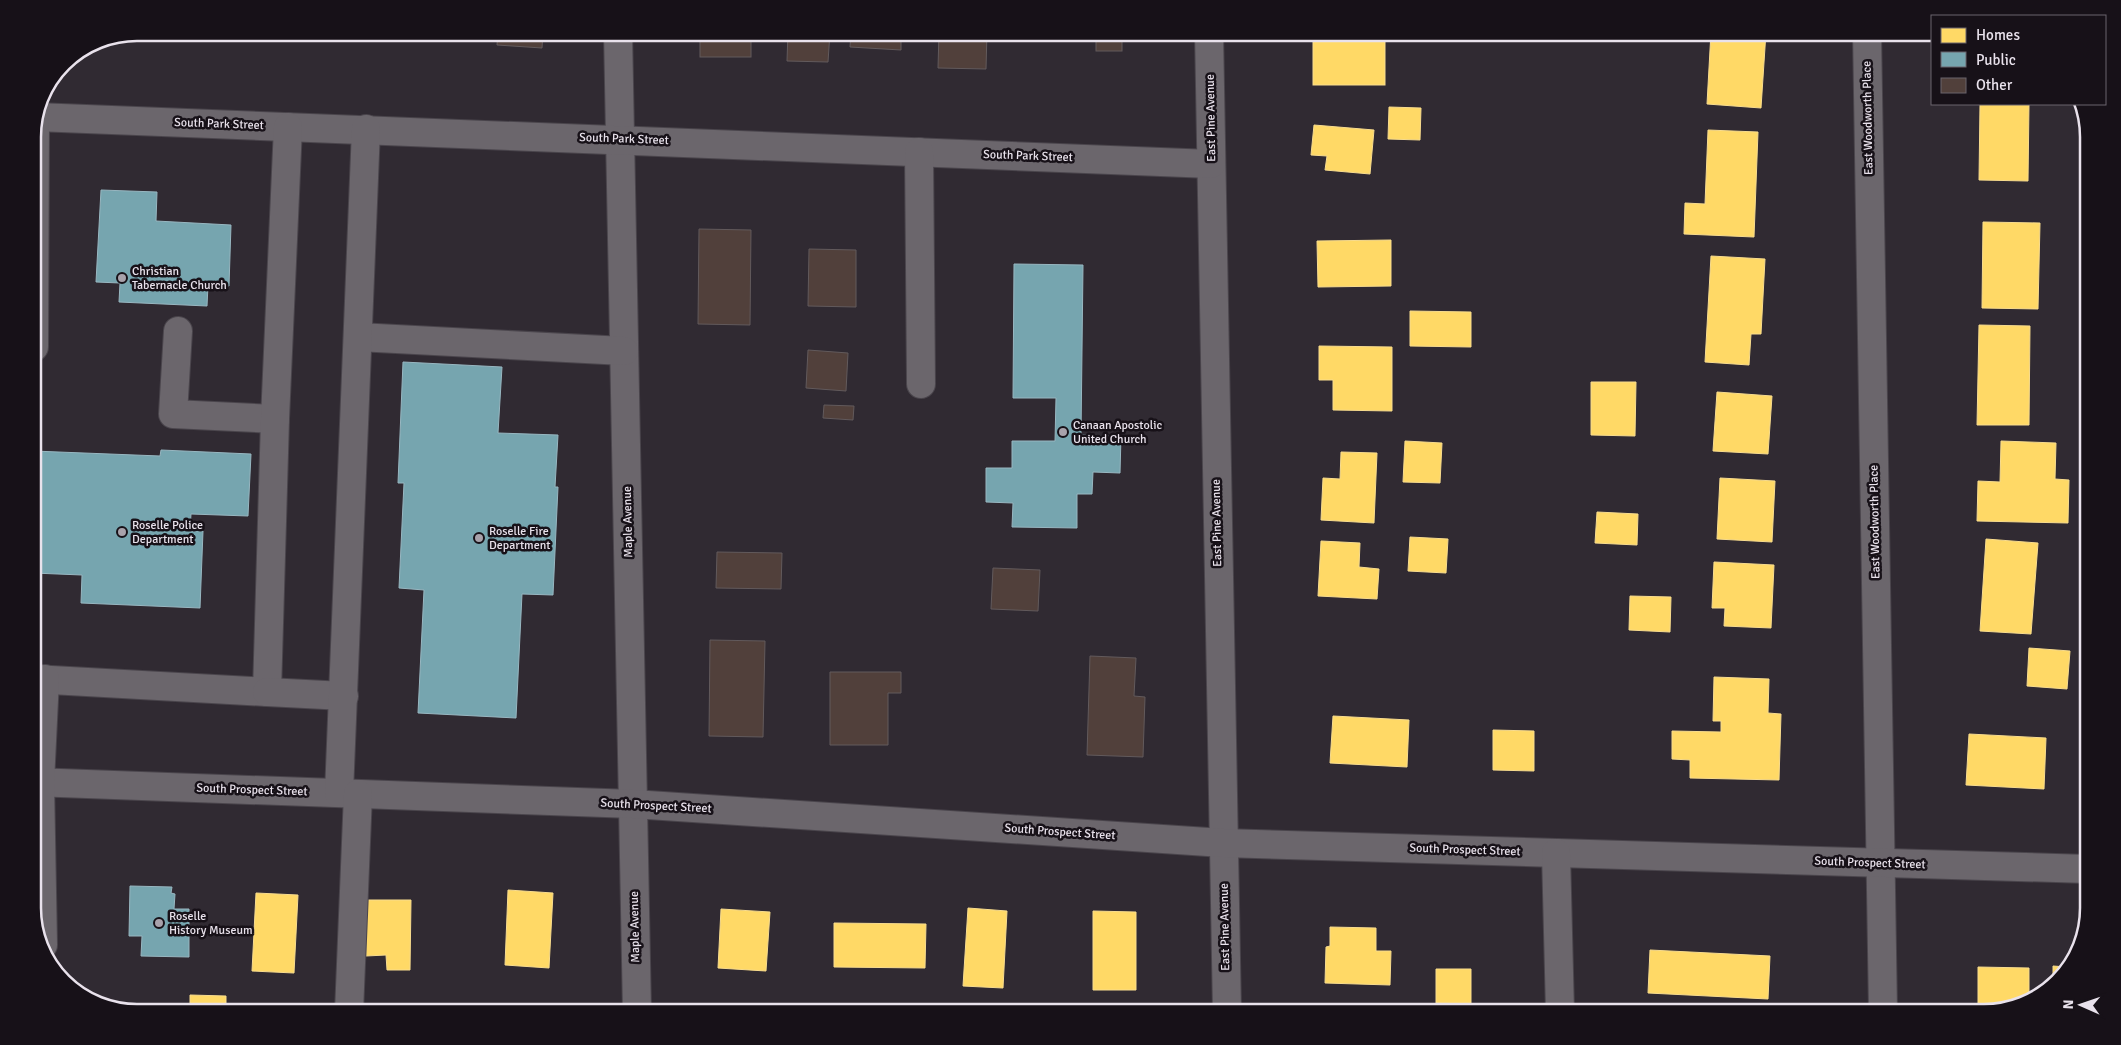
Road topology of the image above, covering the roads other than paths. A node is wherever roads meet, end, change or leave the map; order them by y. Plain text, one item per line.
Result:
1 (618, 41) edge
2 (1209, 41) edge
3 (1867, 41) edge
4 (44, 117) edge
5 (288, 127) junction
6 (366, 130) junction
7 (620, 139) junction
8 (919, 152) junction
9 (1211, 164) junction
10 (178, 331) dead end
11 (358, 337) junction
12 (624, 351) junction
13 (921, 384) dead end
14 (275, 419) junction
15 (41, 679) edge
16 (267, 692) junction
17 (344, 696) junction
18 (41, 782) edge
19 (348, 794) junction
20 (633, 804) junction
21 (1223, 843) junction
22 (1556, 853) junction
23 (1881, 863) junction
24 (2080, 869) edge
25 (41, 891) edge
26 (42, 921) edge
27 (349, 1004) edge
28 (637, 1004) edge
29 (1227, 1004) edge
30 (1560, 1004) edge
31 (1883, 1004) edge

1 - 7 street, Maple Avenue
2 - 9 street, East Pine Avenue
3 - 23 street, East Woodworth Place
4 - 5 street, South Park Street
5 - 6 street, South Park Street
5 - 14 street
6 - 7 street, South Park Street
6 - 11 street
7 - 8 street, South Park Street
7 - 12 street, Maple Avenue
8 - 9 street, South Park Street
8 - 13 street
9 - 21 street, East Pine Avenue
10 - 14 street
11 - 12 street
11 - 17 street
12 - 20 street, Maple Avenue
14 - 16 street
15 - 16 street
16 - 17 street
17 - 19 street
18 - 19 street, South Prospect Street
19 - 20 street, South Prospect Street
19 - 27 street
20 - 21 street, South Prospect Street
20 - 28 street, Maple Avenue
21 - 22 street, South Prospect Street
21 - 29 street, East Pine Avenue
22 - 23 street, South Prospect Street
22 - 30 street
23 - 24 street, South Prospect Street
23 - 31 street, East Woodworth Place
25 - 26 street

